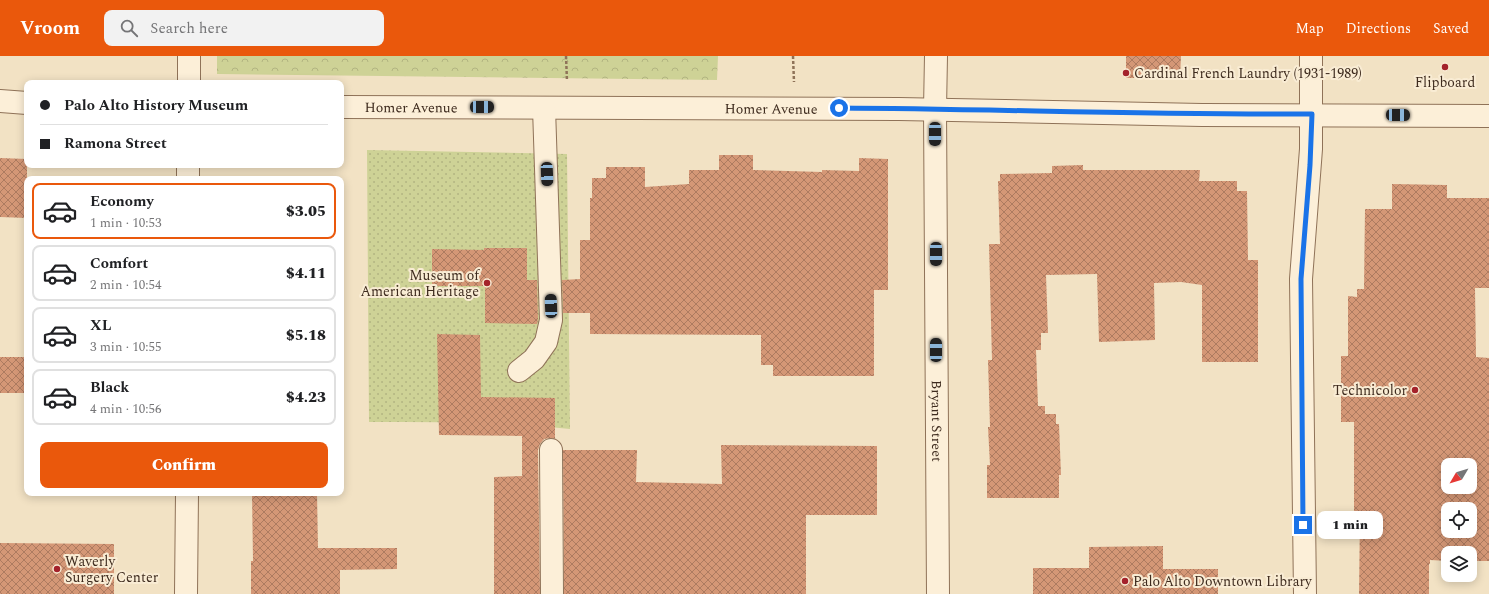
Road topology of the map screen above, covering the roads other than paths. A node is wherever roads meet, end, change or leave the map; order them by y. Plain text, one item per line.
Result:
1 (189, 56) edge
2 (936, 56) edge
3 (1311, 56) edge
4 (189, 80) edge
5 (0, 101) edge
6 (24, 103) edge
7 (344, 107) edge
8 (544, 108) junction
9 (935, 109) junction
10 (1312, 114) junction
11 (1489, 116) edge
12 (519, 371) dead end
13 (550, 450) dead end
14 (187, 496) edge
15 (186, 594) edge
16 (552, 594) edge
17 (938, 594) edge
18 (1305, 594) edge

1 - 4 street
2 - 9 street, Bryant Street
3 - 10 street
5 - 6 street
7 - 8 street, Homer Avenue
8 - 9 street, Homer Avenue
8 - 12 street
9 - 10 street, Homer Avenue
9 - 17 street, Bryant Street
10 - 11 street, Homer Avenue
10 - 18 street
13 - 16 street
14 - 15 street

